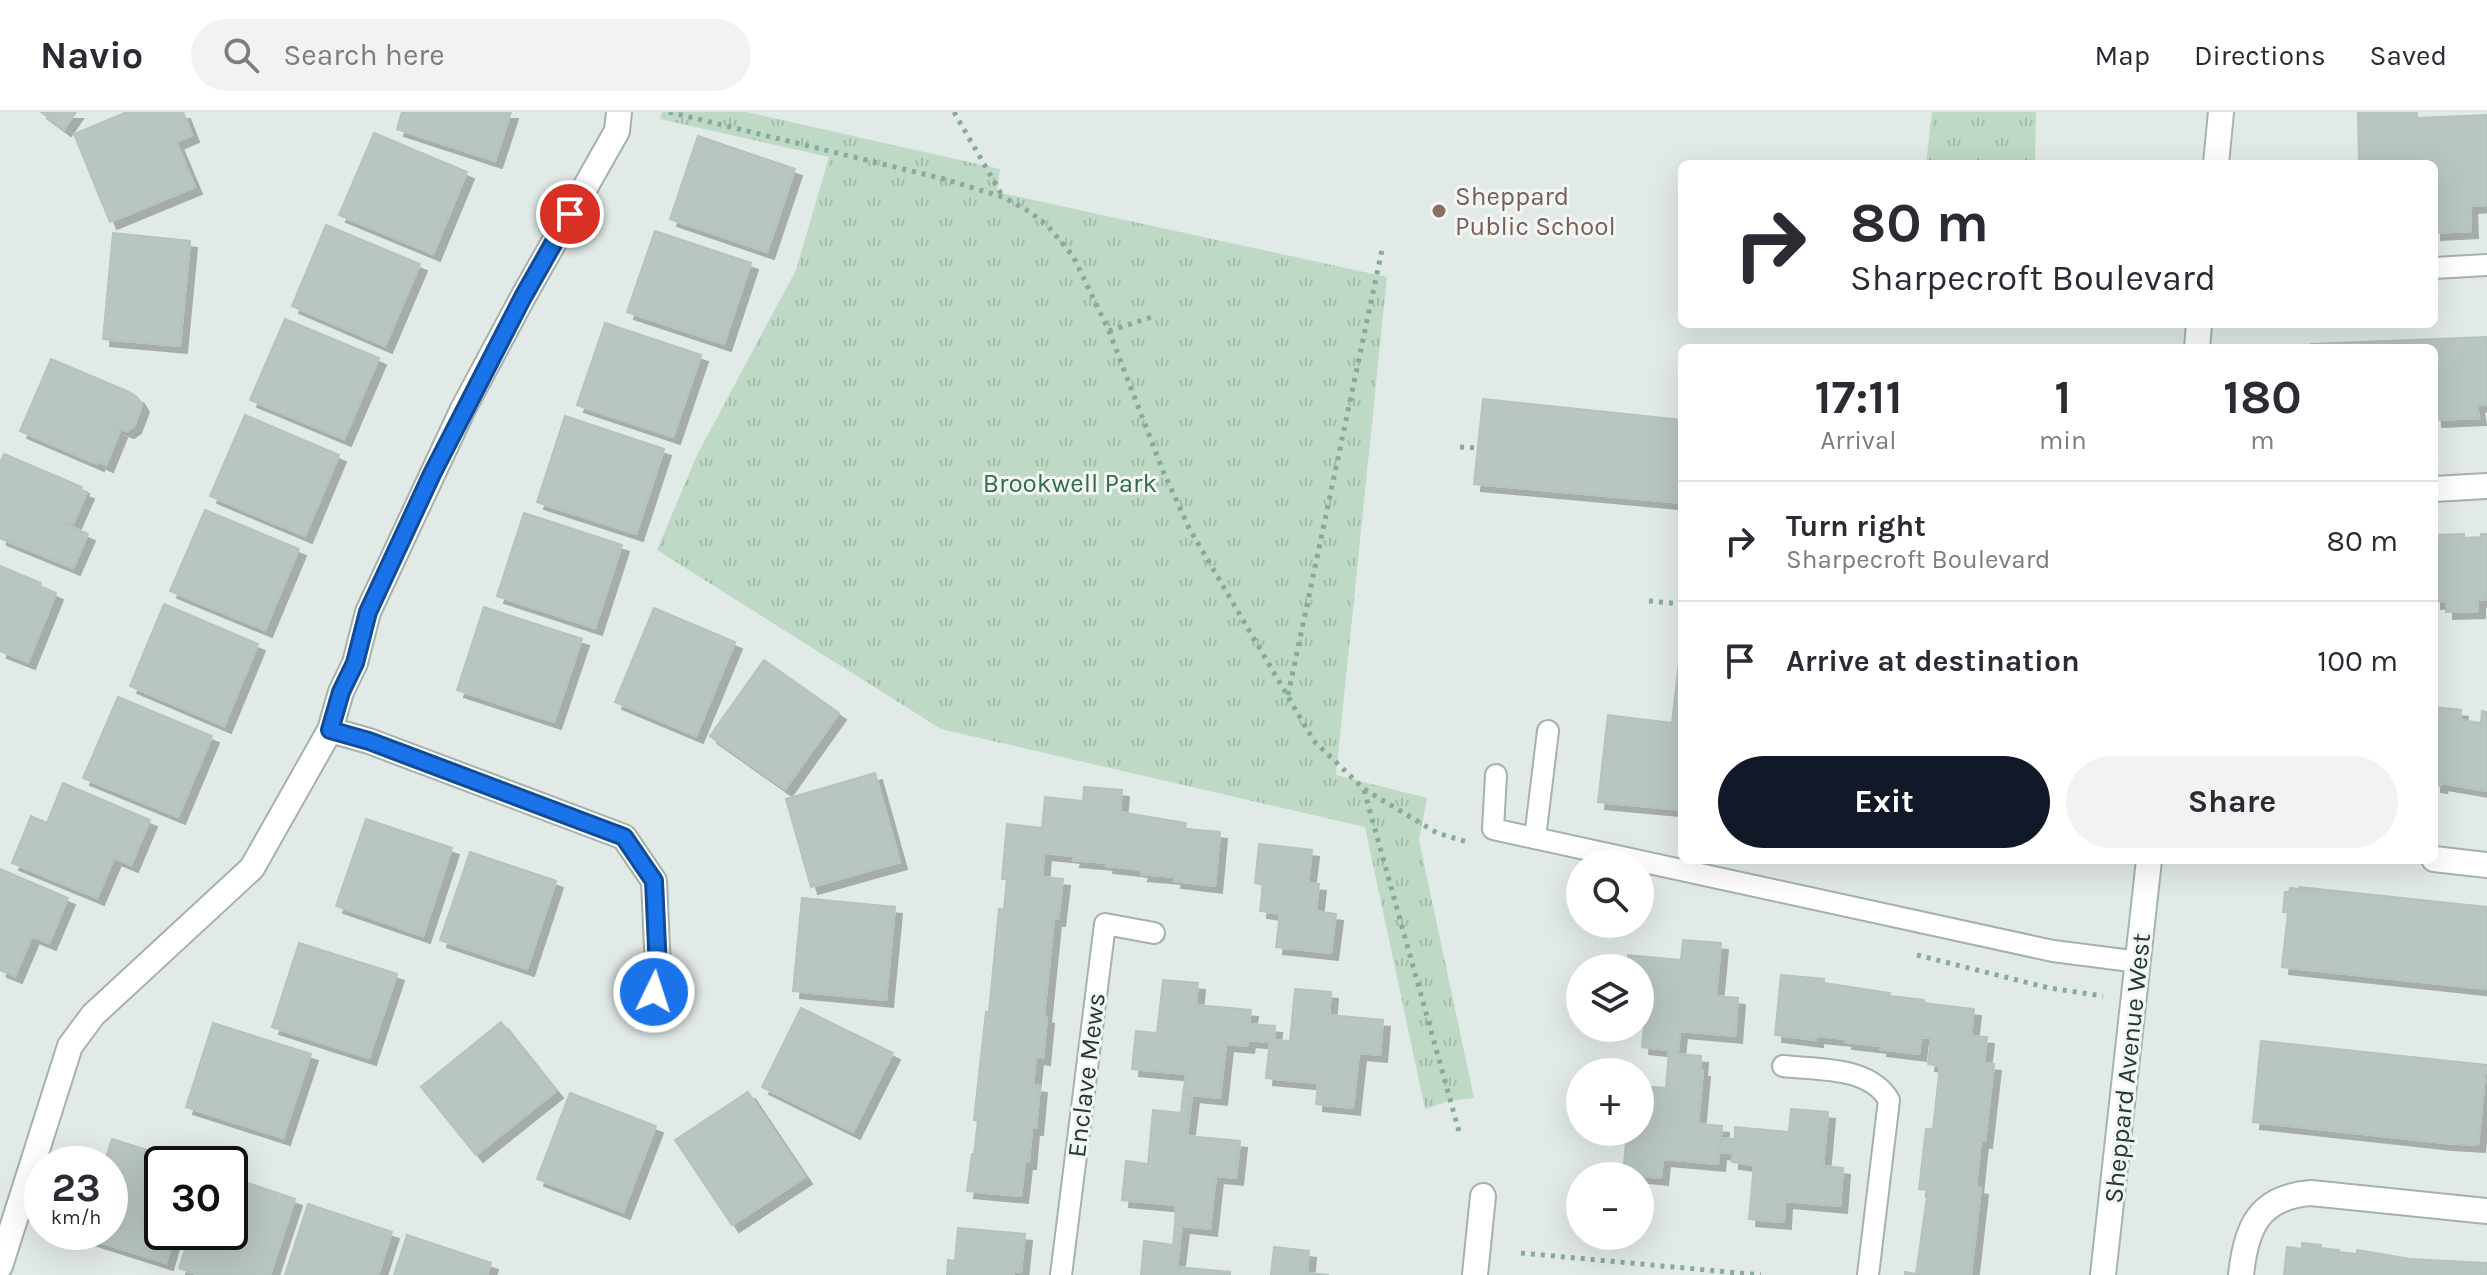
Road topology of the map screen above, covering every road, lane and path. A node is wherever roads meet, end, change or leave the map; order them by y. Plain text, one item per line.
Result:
1 (619, 112) edge
2 (669, 112) edge
3 (954, 112) edge
4 (2221, 112) edge
5 (2216, 160) edge
6 (1003, 197) junction
7 (1383, 245) dead end
8 (2487, 265) edge
9 (2438, 268) edge
10 (1152, 317) dead end
11 (1109, 331) junction
12 (1460, 447) dead end
13 (1478, 448) dead end
14 (2487, 486) edge
15 (2438, 489) edge
16 (1649, 601) dead end
17 (1678, 604) edge
18 (1288, 696) junction
19 (330, 730) junction
20 (1548, 731) dead end
21 (1496, 775) dead end
22 (1364, 789) junction
23 (1535, 838) junction
24 (1473, 843) dead end
25 (2438, 859) edge
26 (2149, 864) edge
27 (2487, 865) edge
28 (1154, 933) dead end
29 (2139, 962) junction
30 (654, 992) dead end
31 (1783, 1066) dead end
32 (1460, 1135) dead end
33 (1483, 1196) dead end
34 (2487, 1211) edge
35 (1521, 1253) dead end
36 (0, 1266) edge
37 (1061, 1275) edge
38 (1475, 1275) edge
39 (1761, 1275) edge
40 (1868, 1275) edge
41 (2103, 1275) edge
42 (2241, 1275) edge

1 - 19 street
2 - 6 path
3 - 6 path
4 - 5 street
6 - 11 path
7 - 18 path
8 - 9 lane
10 - 11 path
11 - 18 path
12 - 13 path
14 - 15 street
16 - 17 path
18 - 22 path
19 - 30 street
19 - 36 street
20 - 23 lane
21 - 23 lane
22 - 24 path
22 - 32 path
23 - 29 lane
25 - 27 street
26 - 29 street, Sheppard Avenue West
28 - 37 lane, Enclave Mews
29 - 41 street, Sheppard Avenue West
31 - 40 lane
33 - 38 street
34 - 42 street
35 - 39 path

